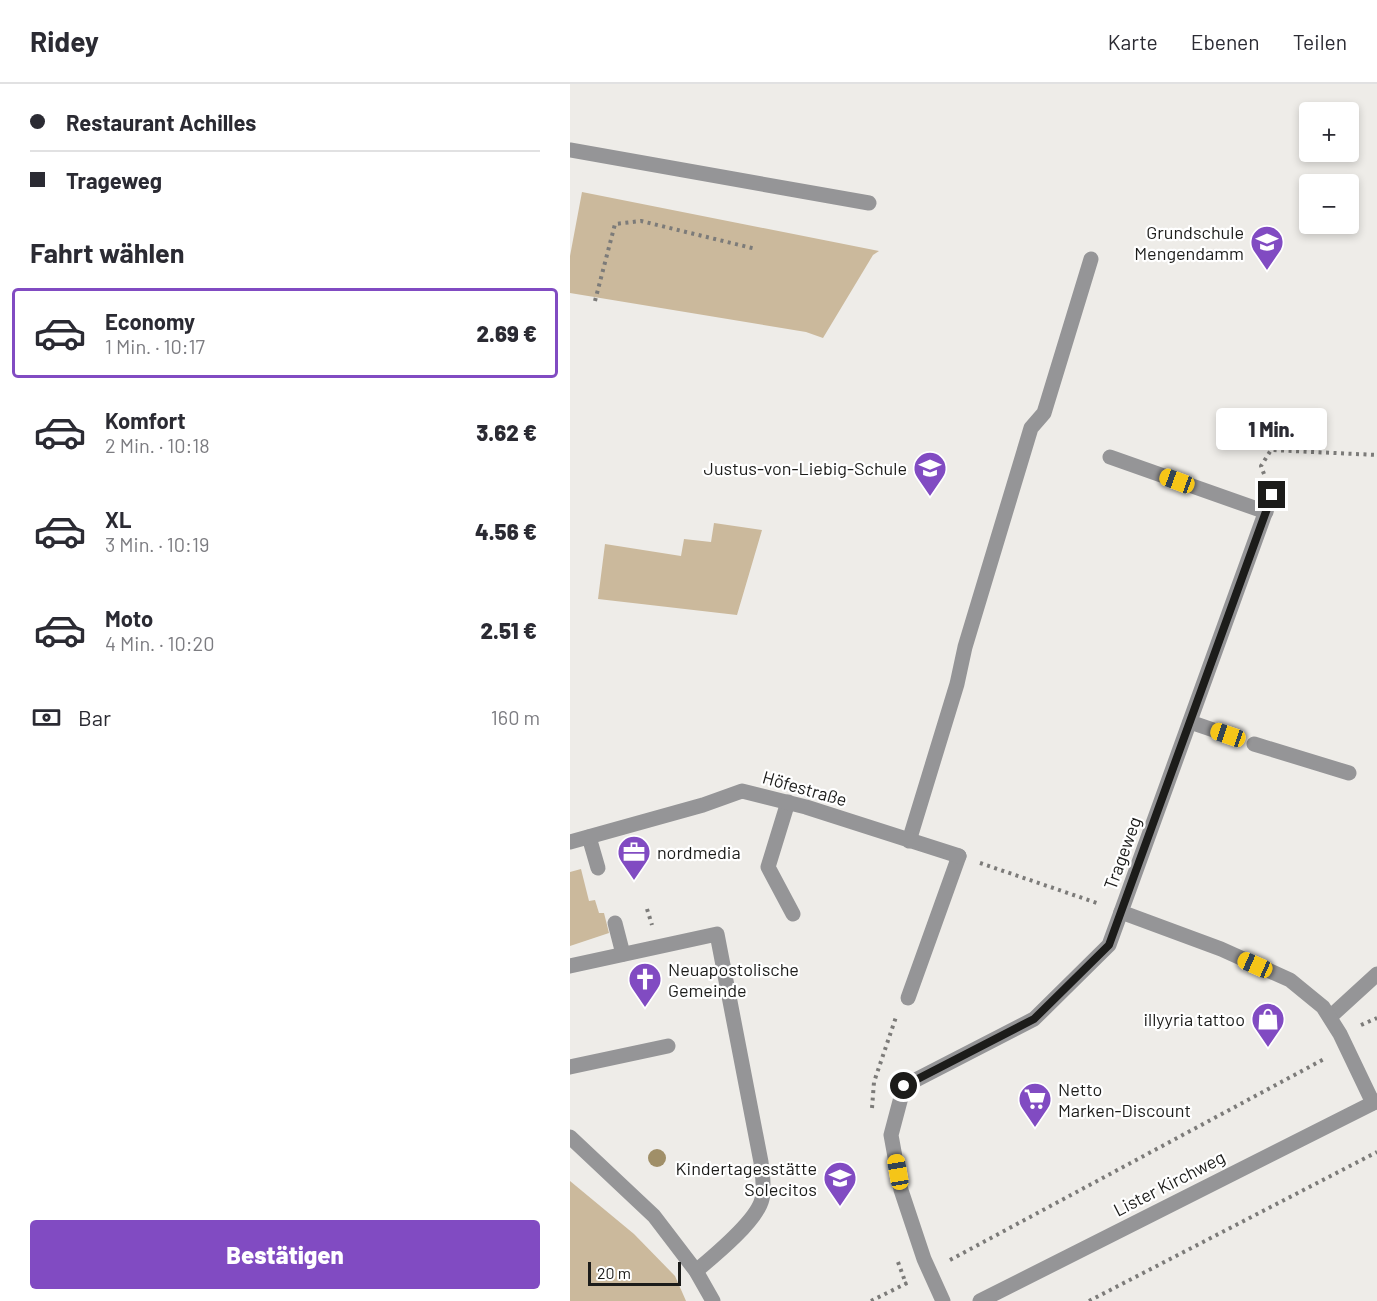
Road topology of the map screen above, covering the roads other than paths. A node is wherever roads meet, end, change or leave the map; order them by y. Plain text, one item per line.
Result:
1 (570, 150) edge
2 (869, 203) dead end
3 (1091, 259) dead end
4 (1110, 457) dead end
5 (1272, 495) road end
6 (1266, 512) junction
7 (1190, 722) junction
8 (1228, 735) dead end
9 (1254, 744) dead end
10 (1349, 773) dead end
11 (788, 802) junction
12 (589, 837) junction
13 (909, 841) junction
14 (570, 842) edge
15 (598, 868) dead end
16 (1122, 912) junction
17 (793, 914) dead end
18 (615, 923) dead end
19 (623, 954) junction
20 (570, 966) edge
21 (1377, 974) edge
22 (908, 998) dead end
23 (1329, 1017) junction
24 (668, 1046) dead end
25 (570, 1067) edge
26 (1375, 1102) edge
27 (570, 1137) edge
28 (696, 1271) junction
29 (713, 1301) edge
30 (943, 1301) edge
31 (980, 1301) edge

1 - 2 street
3 - 13 street
4 - 6 street
5 - 6 street, Trageweg
6 - 7 street, Trageweg
7 - 8 street
7 - 16 street, Trageweg
9 - 10 street
11 - 12 street, Höfestraße
11 - 13 street, Höfestraße
11 - 17 street
12 - 14 street, Höfestraße
12 - 15 street
13 - 22 street, Höfestraße
16 - 23 street, Trageweg
16 - 30 street
18 - 19 street
19 - 20 street
19 - 28 street
21 - 23 street
23 - 26 street, Trageweg
24 - 25 street
26 - 31 street, Lister Kirchweg
27 - 28 street
28 - 29 street

